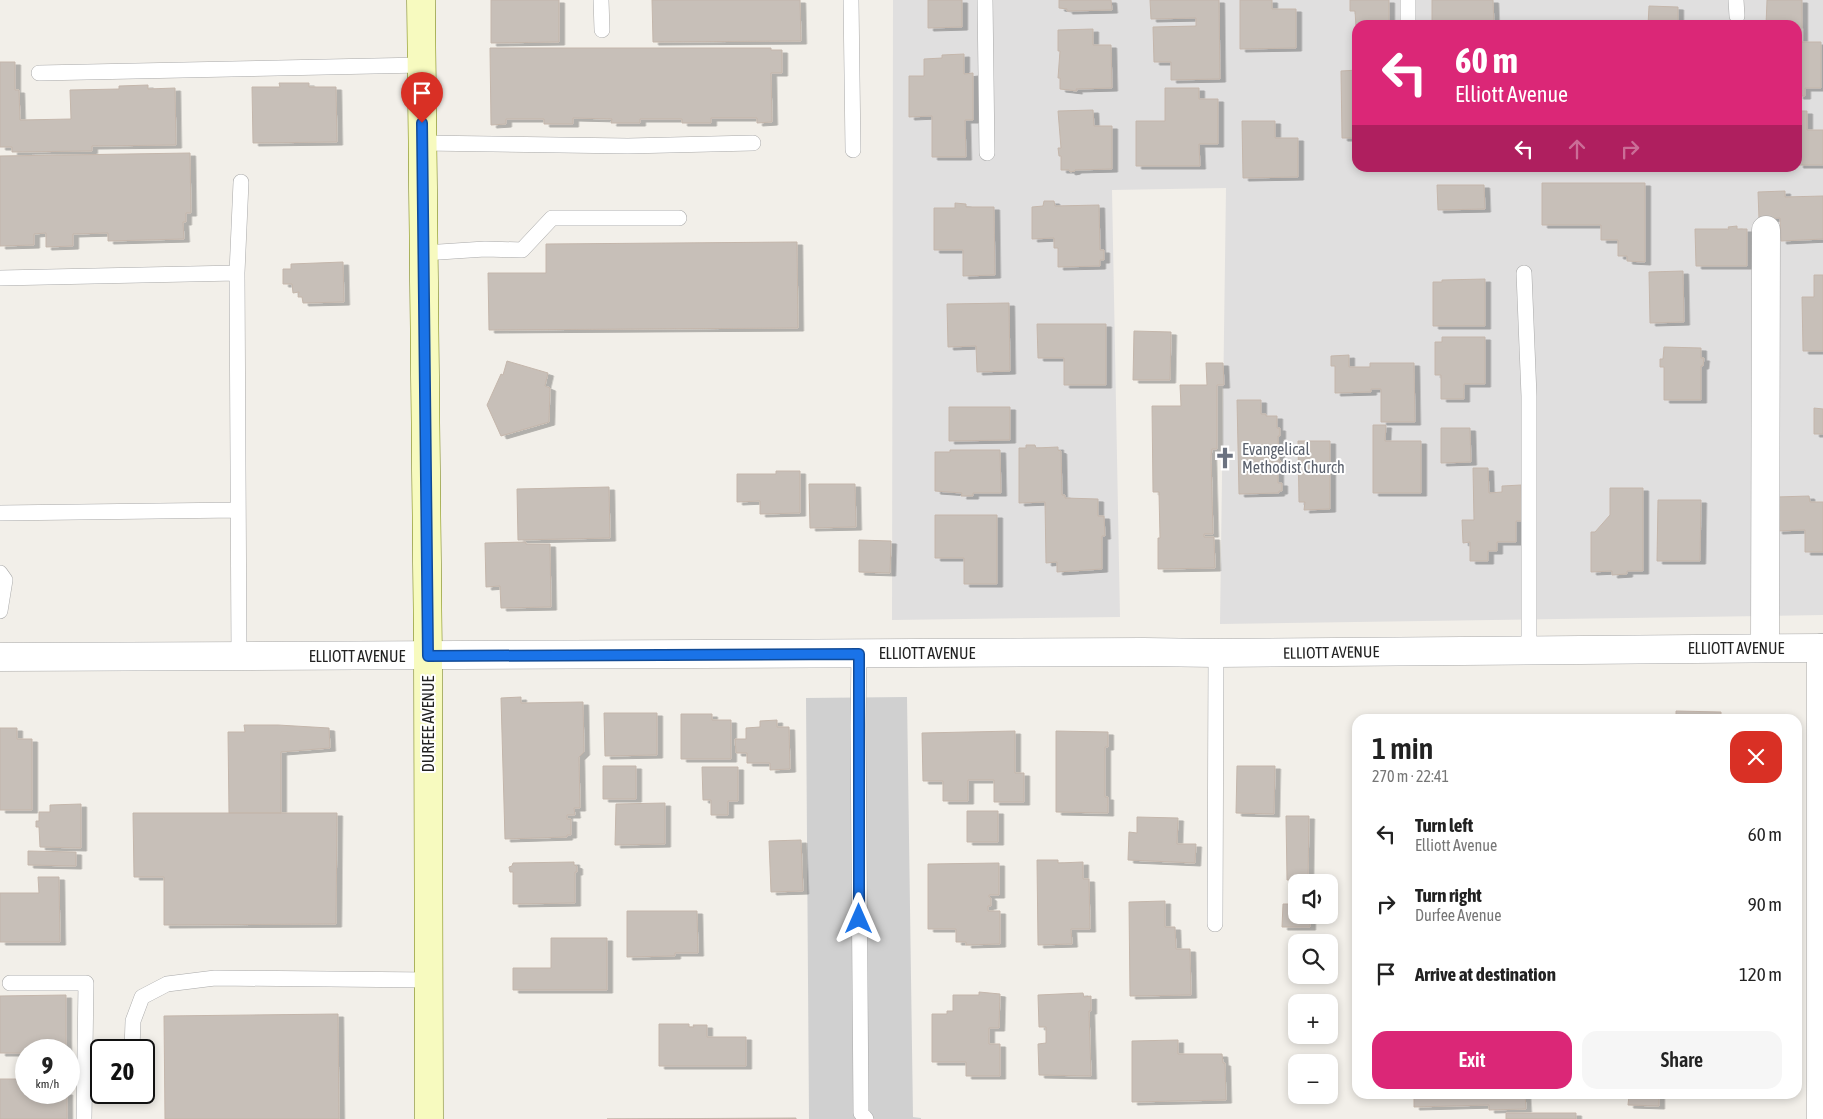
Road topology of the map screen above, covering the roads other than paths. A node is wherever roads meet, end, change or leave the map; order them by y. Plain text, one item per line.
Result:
1 (421, 0) edge
2 (601, 0) edge
3 (851, 0) edge
4 (986, 0) edge
5 (1408, 0) edge
6 (1736, 0) edge
7 (1737, 16) dead end
8 (1408, 20) edge
9 (602, 30) dead end
10 (422, 65) junction
11 (39, 73) dead end
12 (422, 143) junction
13 (753, 143) dead end
14 (853, 150) dead end
15 (987, 153) dead end
16 (241, 182) dead end
17 (679, 218) dead end
18 (1766, 230) dead end
19 (424, 254) junction
20 (237, 273) junction
21 (1524, 273) dead end
22 (0, 278) edge
23 (238, 510) junction
24 (0, 513) edge
25 (0, 573) edge
26 (0, 611) edge
27 (1765, 648) junction
28 (1822, 648) edge
29 (1529, 650) junction
30 (1216, 653) junction
31 (859, 654) junction
32 (239, 656) junction
33 (428, 656) junction
34 (0, 657) edge
35 (1215, 924) dead end
36 (429, 980) junction
37 (10, 983) dead end
38 (1809, 1035) edge
39 (132, 1039) edge
40 (863, 1116) edge
41 (84, 1119) edge
42 (429, 1119) edge
43 (1821, 1119) edge

1 - 10 main road, DURFEE AVENUE
2 - 9 lane
3 - 14 lane
4 - 15 lane
5 - 8 lane
6 - 7 lane
10 - 11 lane
10 - 12 main road, DURFEE AVENUE
12 - 13 lane
12 - 19 main road, DURFEE AVENUE
16 - 20 lane
17 - 19 lane
18 - 27 street
19 - 33 main road, DURFEE AVENUE
20 - 22 lane
20 - 23 lane
21 - 29 lane
23 - 24 lane
23 - 32 lane
25 - 26 lane
27 - 28 street, ELLIOTT AVENUE
27 - 29 street, ELLIOTT AVENUE
28 - 38 street
29 - 30 street, ELLIOTT AVENUE
30 - 31 street, ELLIOTT AVENUE
30 - 35 lane
31 - 33 street, ELLIOTT AVENUE
31 - 40 lane
32 - 33 street, ELLIOTT AVENUE
32 - 34 street, ELLIOTT AVENUE
33 - 36 main road, DURFEE AVENUE
36 - 39 lane
36 - 42 main road, DURFEE AVENUE
37 - 41 lane
38 - 43 street

